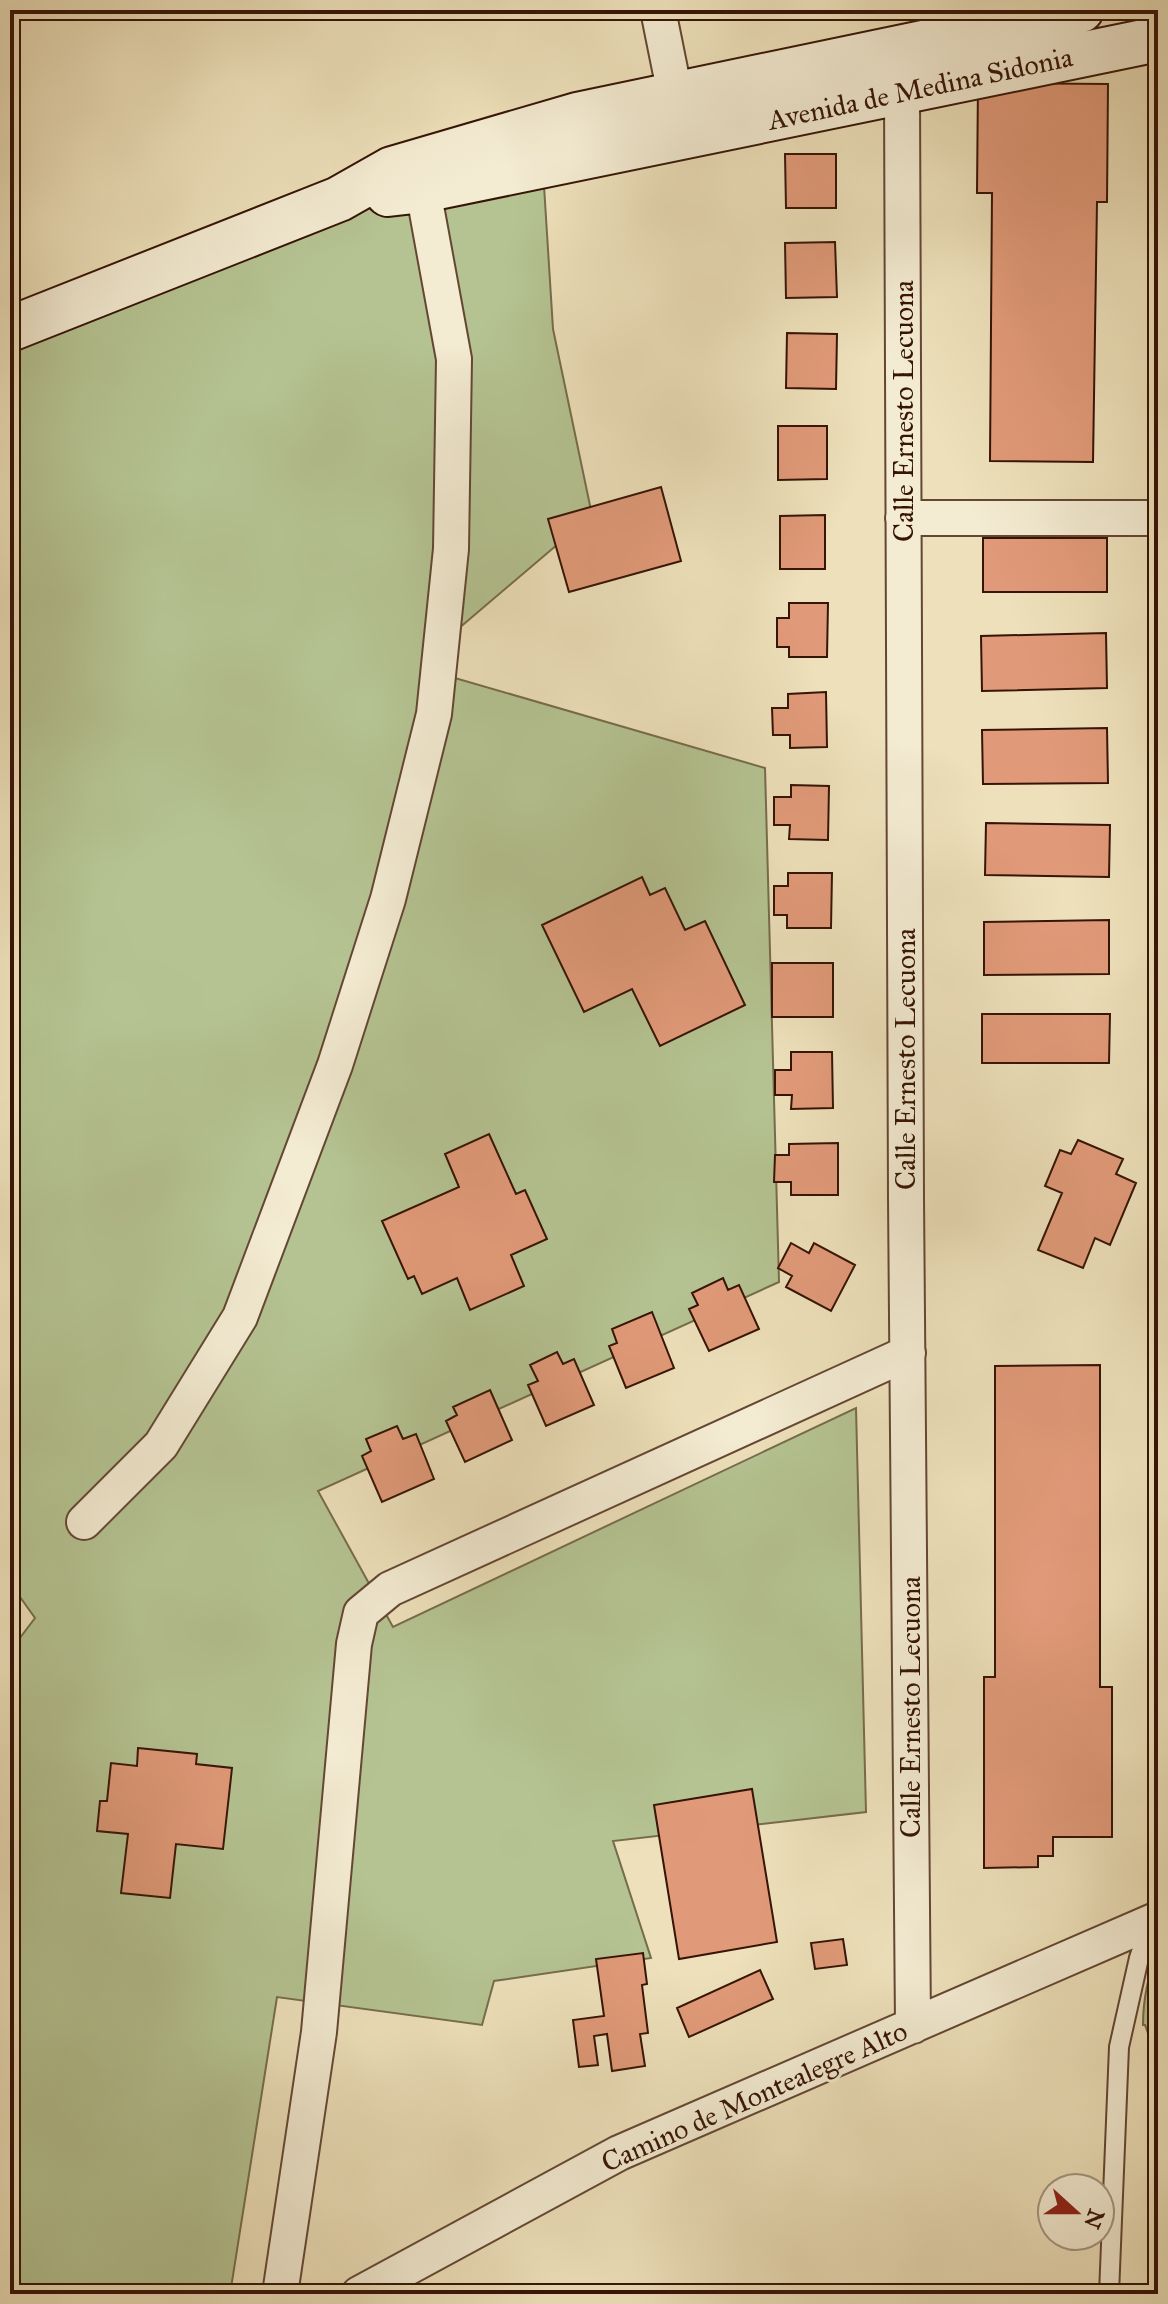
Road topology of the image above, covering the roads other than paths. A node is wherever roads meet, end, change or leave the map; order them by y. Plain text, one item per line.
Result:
1 (658, 10) edge
2 (1081, 10) edge
3 (1158, 39) edge
4 (902, 92) junction
5 (675, 95) junction
6 (683, 137) junction
7 (423, 190) junction
8 (339, 199) junction
9 (10, 329) edge
10 (903, 518) junction
11 (1158, 518) edge
12 (908, 1353) junction
13 (84, 1522) dead end
14 (1155, 1920) edge
15 (913, 2026) junction
16 (280, 2294) edge
17 (359, 2294) edge
18 (1109, 2294) edge

1 - 5 street
2 - 5 main road, Avenida de Medina Sidonia
3 - 4 main road, Avenida de Medina Sidonia
4 - 6 main road, Avenida de Medina Sidonia
4 - 10 street, Calle Ernesto Lecuona
5 - 6 street
5 - 8 main road, Avenida de Medina Sidonia
6 - 7 main road, Avenida de Medina Sidonia
7 - 8 main road, Avenida de Medina Sidonia
7 - 13 street
8 - 9 main road, Avenida de Medina Sidonia
10 - 11 street
10 - 12 street, Calle Ernesto Lecuona
12 - 15 street, Calle Ernesto Lecuona
12 - 16 street
14 - 15 street, Camino de Montealegre Alto
14 - 18 lane
15 - 17 street, Camino de Montealegre Alto

